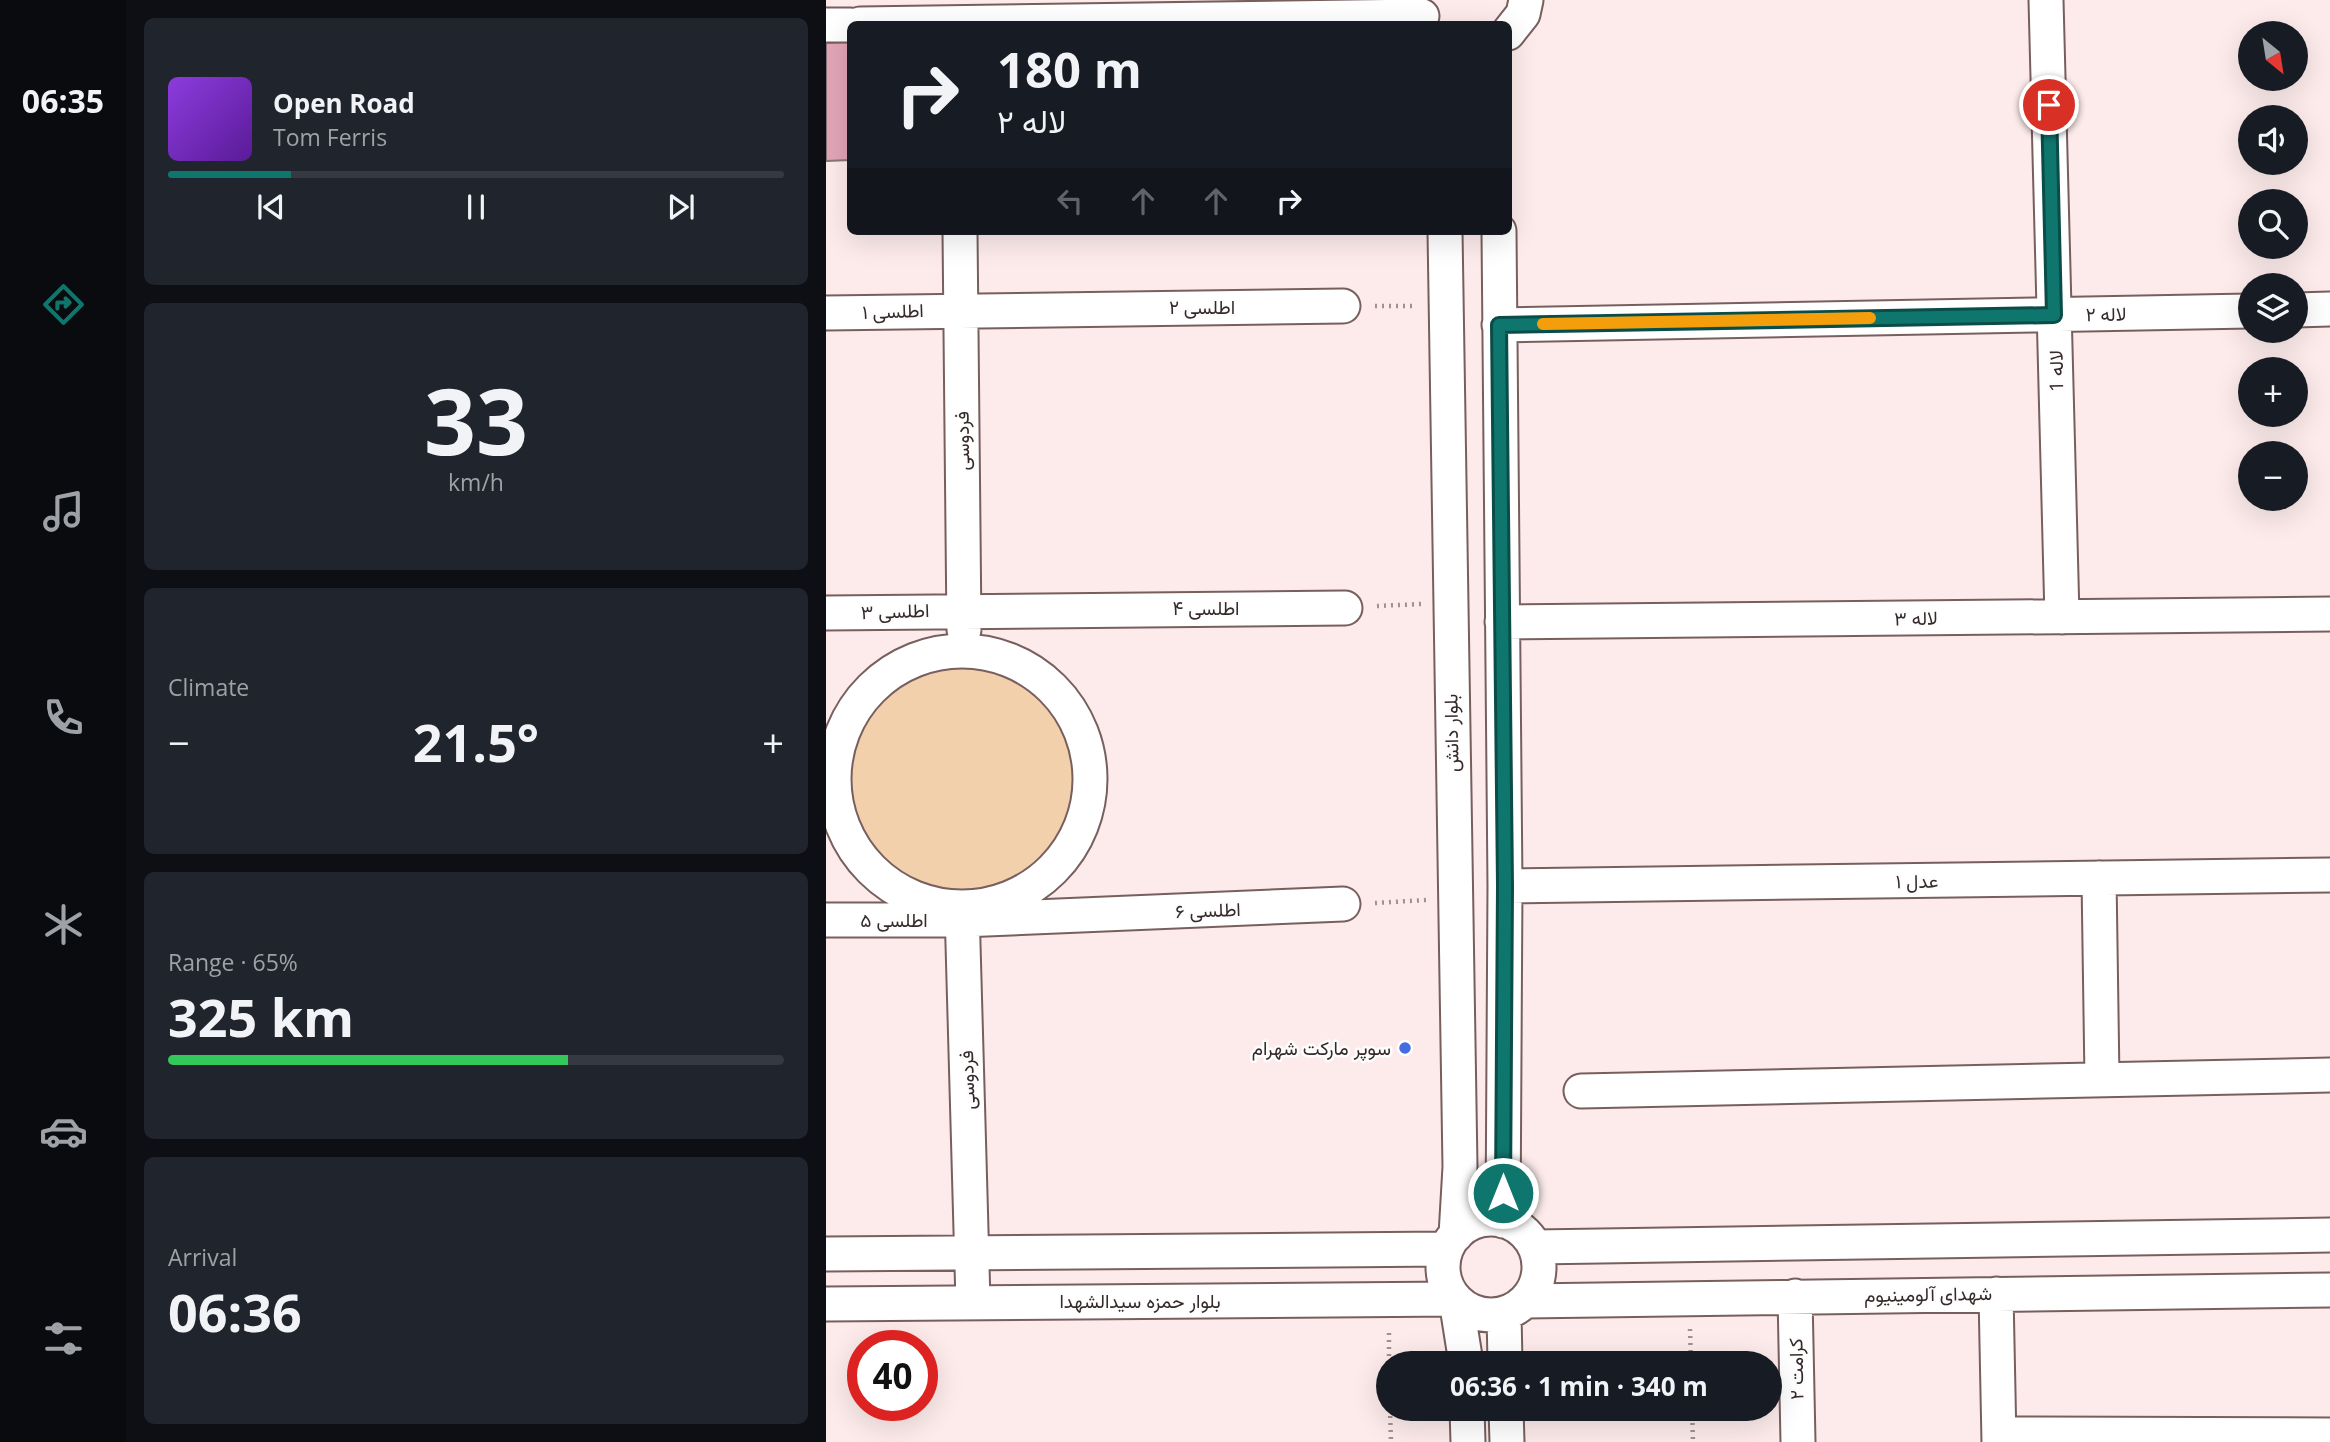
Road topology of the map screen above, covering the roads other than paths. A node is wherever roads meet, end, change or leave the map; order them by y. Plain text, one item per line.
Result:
1 (1526, 0) edge
2 (2046, 0) edge
3 (1423, 13) edge
4 (959, 16) edge
5 (897, 21) edge
6 (826, 25) edge
7 (847, 25) edge
8 (1512, 28) edge
9 (960, 235) edge
10 (1445, 235) edge
11 (1499, 235) edge
12 (1343, 306) road end
13 (960, 309) junction
14 (2330, 309) edge
15 (2308, 310) edge
16 (2238, 311) edge
17 (826, 313) edge
18 (2054, 315) junction
19 (1499, 325) junction
20 (1345, 608) road end
21 (964, 609) junction
22 (826, 613) edge
23 (2330, 614) edge
24 (2062, 617) junction
25 (1502, 622) junction
26 (964, 650) junction
27 (2330, 876) edge
28 (2099, 878) junction
29 (1505, 886) junction
30 (1343, 904) road end
31 (962, 914) junction
32 (826, 920) edge
33 (2330, 1074) edge
34 (2102, 1079) junction
35 (1581, 1091) dead end
36 (1503, 1221) junction
37 (2330, 1236) edge
38 (1451, 1242) junction
39 (1535, 1247) junction
40 (972, 1252) junction
41 (826, 1254) edge
42 (2330, 1290) edge
43 (1996, 1294) junction
44 (1795, 1296) junction
45 (1455, 1299) junction
46 (973, 1302) junction
47 (826, 1304) edge
48 (1515, 1307) junction
49 (1464, 1351) edge
50 (1507, 1351) edge
51 (1467, 1421) edge
52 (1506, 1421) edge
53 (2330, 1435) edge
54 (1999, 1438) edge
55 (2190, 1438) edge
56 (1468, 1442) edge
57 (1507, 1442) edge
58 (1798, 1442) edge

1 - 8 street
2 - 18 street, لاله 1
3 - 4 street
4 - 5 street
6 - 7 street
9 - 13 street, فردوسی
10 - 38 street, بلوار دانش
11 - 19 street
12 - 13 street, اطلسی ۲
13 - 17 street, اطلسی ۱
13 - 21 street, فردوسی
14 - 15 street
16 - 18 street, لاله ۲
18 - 19 street, لاله ۲
18 - 24 street, لاله 1
19 - 25 street
20 - 21 street, اطلسی ۴
21 - 22 street, اطلسی ۳
21 - 26 street, فردوسی
23 - 24 street, لاله ۳
24 - 25 street, لاله ۳
25 - 29 street
26 - 31 street
26 - 31 street
27 - 28 street, عدل ۱
28 - 29 street, عدل ۱
28 - 34 street
29 - 36 street
30 - 31 street, اطلسی ۶
31 - 32 street, اطلسی ۵
31 - 40 street, فردوسی
33 - 34 street
34 - 35 street
36 - 38 street
36 - 39 street
37 - 39 street
38 - 40 street
38 - 45 street
39 - 48 street
40 - 41 street
40 - 46 street, فردوسی
42 - 43 street, شهدای آلومینیوم
43 - 44 street, شهدای آلومینیوم
43 - 54 street
44 - 48 street, شهدای آلومینیوم
44 - 58 street, کرامت ۲
45 - 46 street, بلوار حمزه سیدالشهدا
45 - 48 street
45 - 49 street
46 - 47 street, بلوار حمزه سیدالشهدا
48 - 50 street
51 - 56 street
52 - 57 street
53 - 55 street
54 - 55 street

